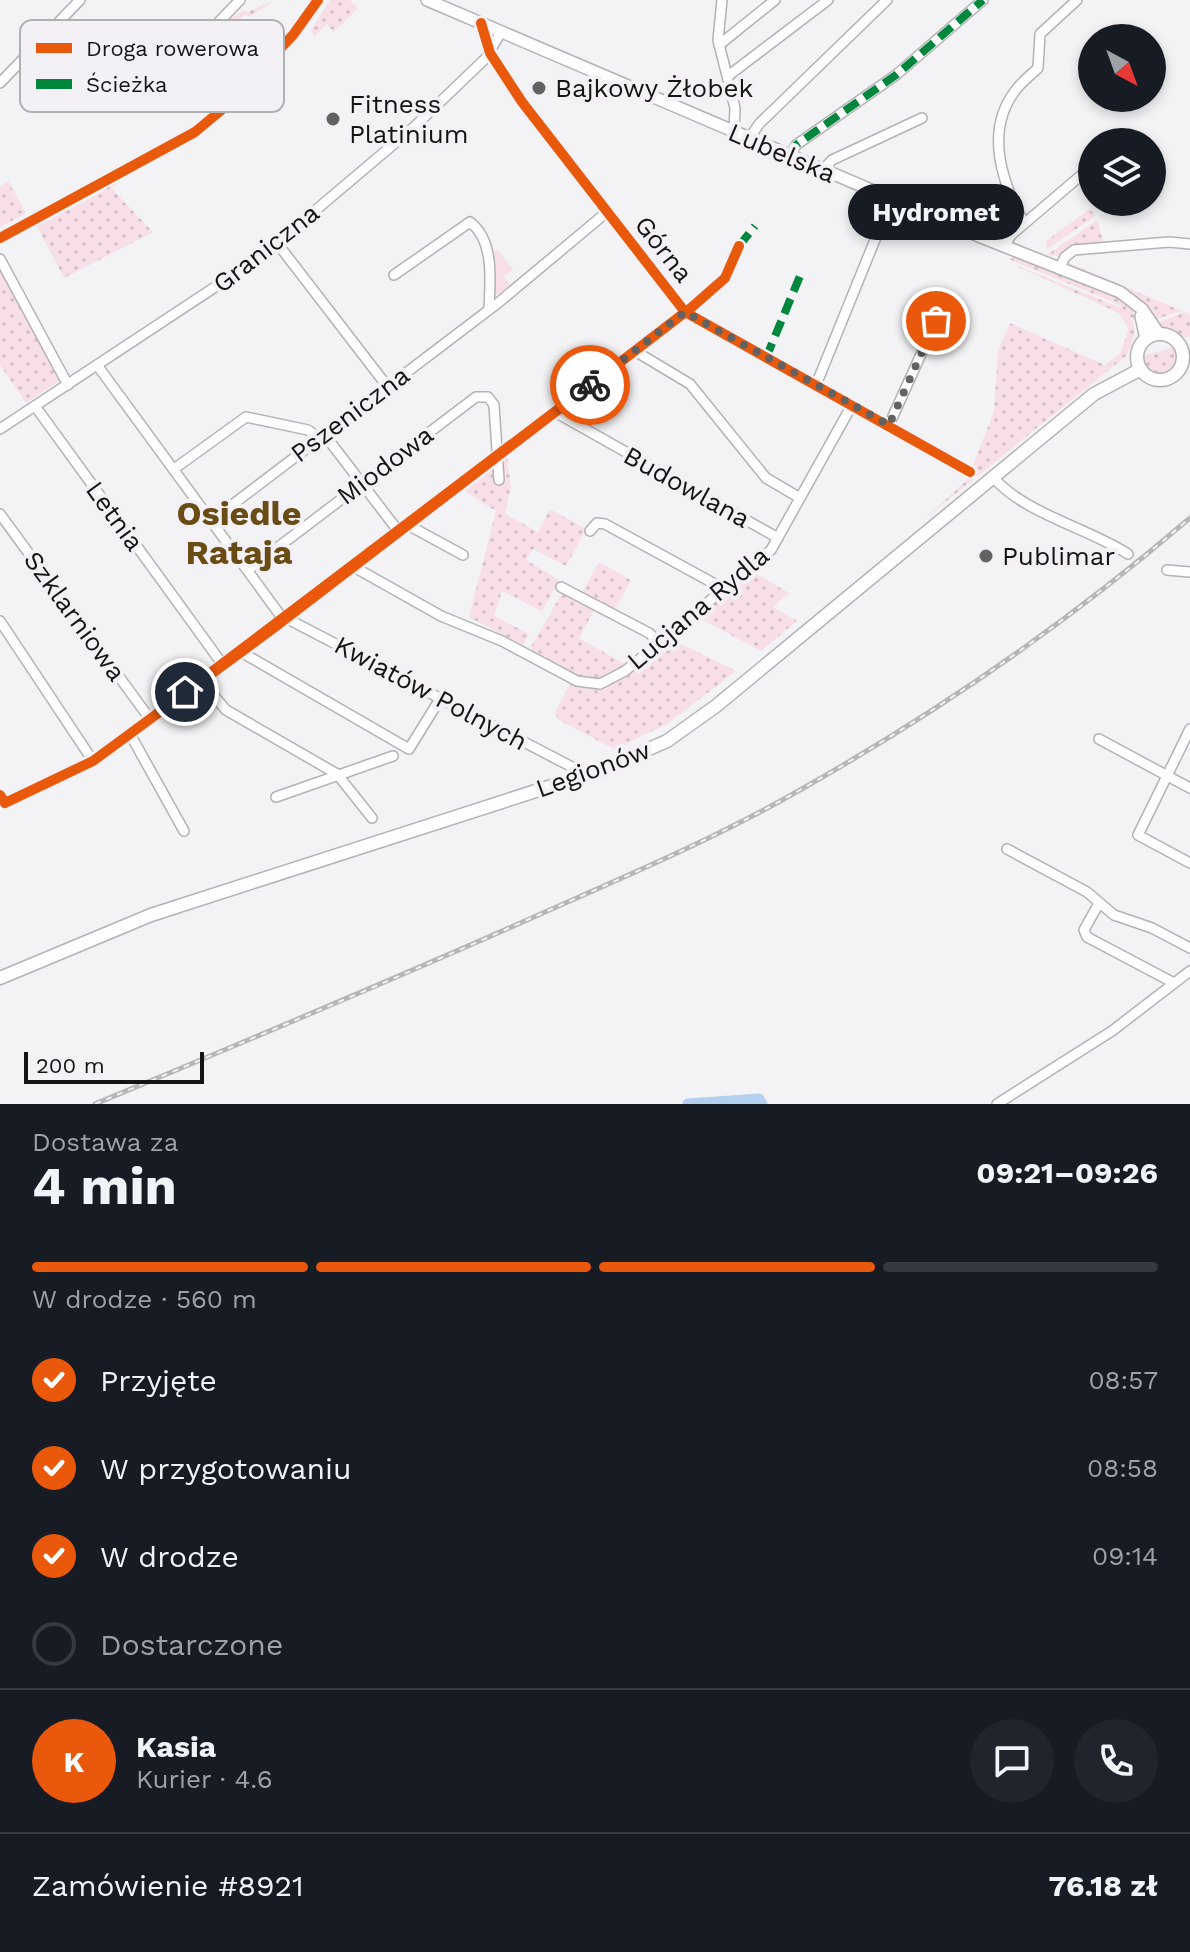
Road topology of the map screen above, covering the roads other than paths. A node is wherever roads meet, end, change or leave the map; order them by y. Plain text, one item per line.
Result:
1 (80, 0) edge
2 (240, 0) edge
3 (318, 0) edge
4 (722, 0) edge
5 (775, 0) edge
6 (828, 0) edge
7 (887, 0) edge
8 (983, 0) edge
9 (1077, 0) edge
10 (434, 1) edge
11 (59, 20) edge
12 (221, 20) edge
13 (481, 23) junction
14 (501, 32) junction
15 (284, 45) edge
16 (719, 45) junction
17 (490, 53) junction
18 (20, 56) edge
19 (5, 70) edge
20 (728, 76) junction
21 (0, 83) edge
22 (219, 112) edge
23 (922, 118) dead end
24 (734, 132) junction
25 (749, 139) junction
26 (790, 156) junction
27 (823, 170) junction
28 (1078, 178) edge
29 (607, 212) junction
30 (888, 218) dead end
31 (1024, 223) junction
32 (0, 238) edge
33 (277, 243) junction
34 (1190, 244) edge
35 (739, 246) dead end
36 (1004, 247) junction
37 (0, 259) edge
38 (1059, 269) junction
39 (394, 275) dead end
40 (1137, 304) junction
41 (489, 309) junction
42 (685, 312) junction
43 (936, 321) dead end
44 (1159, 334) junction
45 (1146, 339) junction
46 (1185, 345) edge
47 (635, 351) junction
48 (1139, 363) junction
49 (97, 365) junction
50 (68, 385) junction
51 (816, 385) junction
52 (387, 386) junction
53 (852, 405) junction
54 (35, 406) junction
55 (555, 412) junction
56 (889, 425) junction
57 (0, 429) edge
58 (322, 436) junction
59 (497, 457) junction
60 (174, 469) junction
61 (970, 472) dead end
62 (993, 477) junction
63 (499, 480) dead end
64 (362, 482) junction
65 (800, 498) junction
66 (0, 514) edge
67 (211, 521) junction
68 (404, 528) junction
69 (590, 531) dead end
70 (778, 538) junction
71 (1128, 554) dead end
72 (463, 555) dead end
73 (354, 567) junction
74 (248, 570) junction
75 (1167, 570) dead end
76 (1190, 572) edge
77 (561, 587) dead end
78 (724, 589) junction
79 (288, 617) junction
80 (0, 621) edge
81 (659, 642) junction
82 (241, 652) junction
83 (223, 665) junction
84 (201, 681) junction
85 (440, 699) junction
86 (150, 719) junction
87 (1190, 729) edge
88 (130, 734) junction
89 (1099, 739) dead end
90 (393, 756) dead end
91 (93, 761) junction
92 (574, 768) dead end
93 (337, 774) junction
94 (1166, 775) junction
95 (1190, 788) edge
96 (276, 797) dead end
97 (2, 799) edge
98 (372, 818) dead end
99 (184, 831) dead end
100 (1007, 849) dead end
101 (1190, 863) edge
102 (1098, 905) junction
103 (1190, 948) edge
104 (1190, 971) edge
105 (0, 978) edge
106 (1174, 983) junction
107 (1002, 1103) edge

1 - 11 street
2 - 12 street
3 - 15 street
4 - 16 street
5 - 16 street
6 - 20 street
7 - 25 street
8 - 26 street
9 - 31 street
10 - 13 main road, Lubelska
13 - 14 main road, Lubelska
13 - 17 street, Górna
14 - 17 street, Graniczna
14 - 24 main road, Lubelska
16 - 20 street
17 - 29 street, Górna
17 - 33 street, Graniczna
18 - 19 street
19 - 21 street
20 - 24 street
22 - 32 street
23 - 27 street
24 - 25 main road, Lubelska
25 - 26 main road, Lubelska
26 - 27 main road, Lubelska
27 - 36 main road, Lubelska
28 - 31 street
29 - 41 street, Pszeniczna
29 - 42 street, Górna
30 - 51 street
31 - 36 street
33 - 49 street, Graniczna
33 - 52 street
34 - 38 street
35 - 42 street
36 - 38 main road, Lubelska
37 - 50 street
38 - 40 main road, Lubelska
39 - 41 street
40 - 44 main road, Lubelska
40 - 45 main road
41 - 52 street, Pszeniczna
42 - 47 street
42 - 51 street, Górna
43 - 56 street
44 - 45 highway
44 - 46 highway
45 - 48 highway
46 - 48 highway
47 - 55 street
47 - 65 street
48 - 62 highway, Legionów
49 - 50 street, Graniczna
49 - 60 street, Kwiatów Polnych
50 - 54 street, Graniczna
51 - 53 street, Górna
52 - 58 street, Pszeniczna
53 - 56 street, Górna
53 - 65 street, Lucjana Rydla
54 - 57 street, Graniczna
54 - 83 street, Letnia
55 - 59 street
55 - 70 street, Budowlana
56 - 61 street, Górna
58 - 60 street
58 - 64 street
58 - 67 street, Pszeniczna
59 - 63 street
59 - 64 street, Miodowa
59 - 68 street
60 - 67 street, Kwiatów Polnych
62 - 71 street
62 - 105 highway, Legionów
64 - 68 street
64 - 74 street, Miodowa
65 - 70 street, Lucjana Rydla
66 - 86 street, Szklarniowa
67 - 74 street, Kwiatów Polnych
68 - 72 street
68 - 73 street
69 - 78 street
70 - 78 street, Lucjana Rydla
73 - 79 street
73 - 81 street, Lucjana Rydla
74 - 79 street, Kwiatów Polnych
75 - 76 street
77 - 81 street
78 - 81 street, Lucjana Rydla
79 - 82 street
79 - 85 street, Kwiatów Polnych
80 - 91 street
82 - 83 street
82 - 85 street
83 - 84 street
84 - 86 street
84 - 93 street
85 - 92 street, Kwiatów Polnych
86 - 88 street
87 - 94 street
88 - 91 street
88 - 99 street
89 - 94 street
90 - 93 street
91 - 97 street
93 - 96 street
93 - 98 street
94 - 95 street
94 - 101 street
100 - 102 street
102 - 103 street
102 - 106 street
104 - 106 street
106 - 107 street

